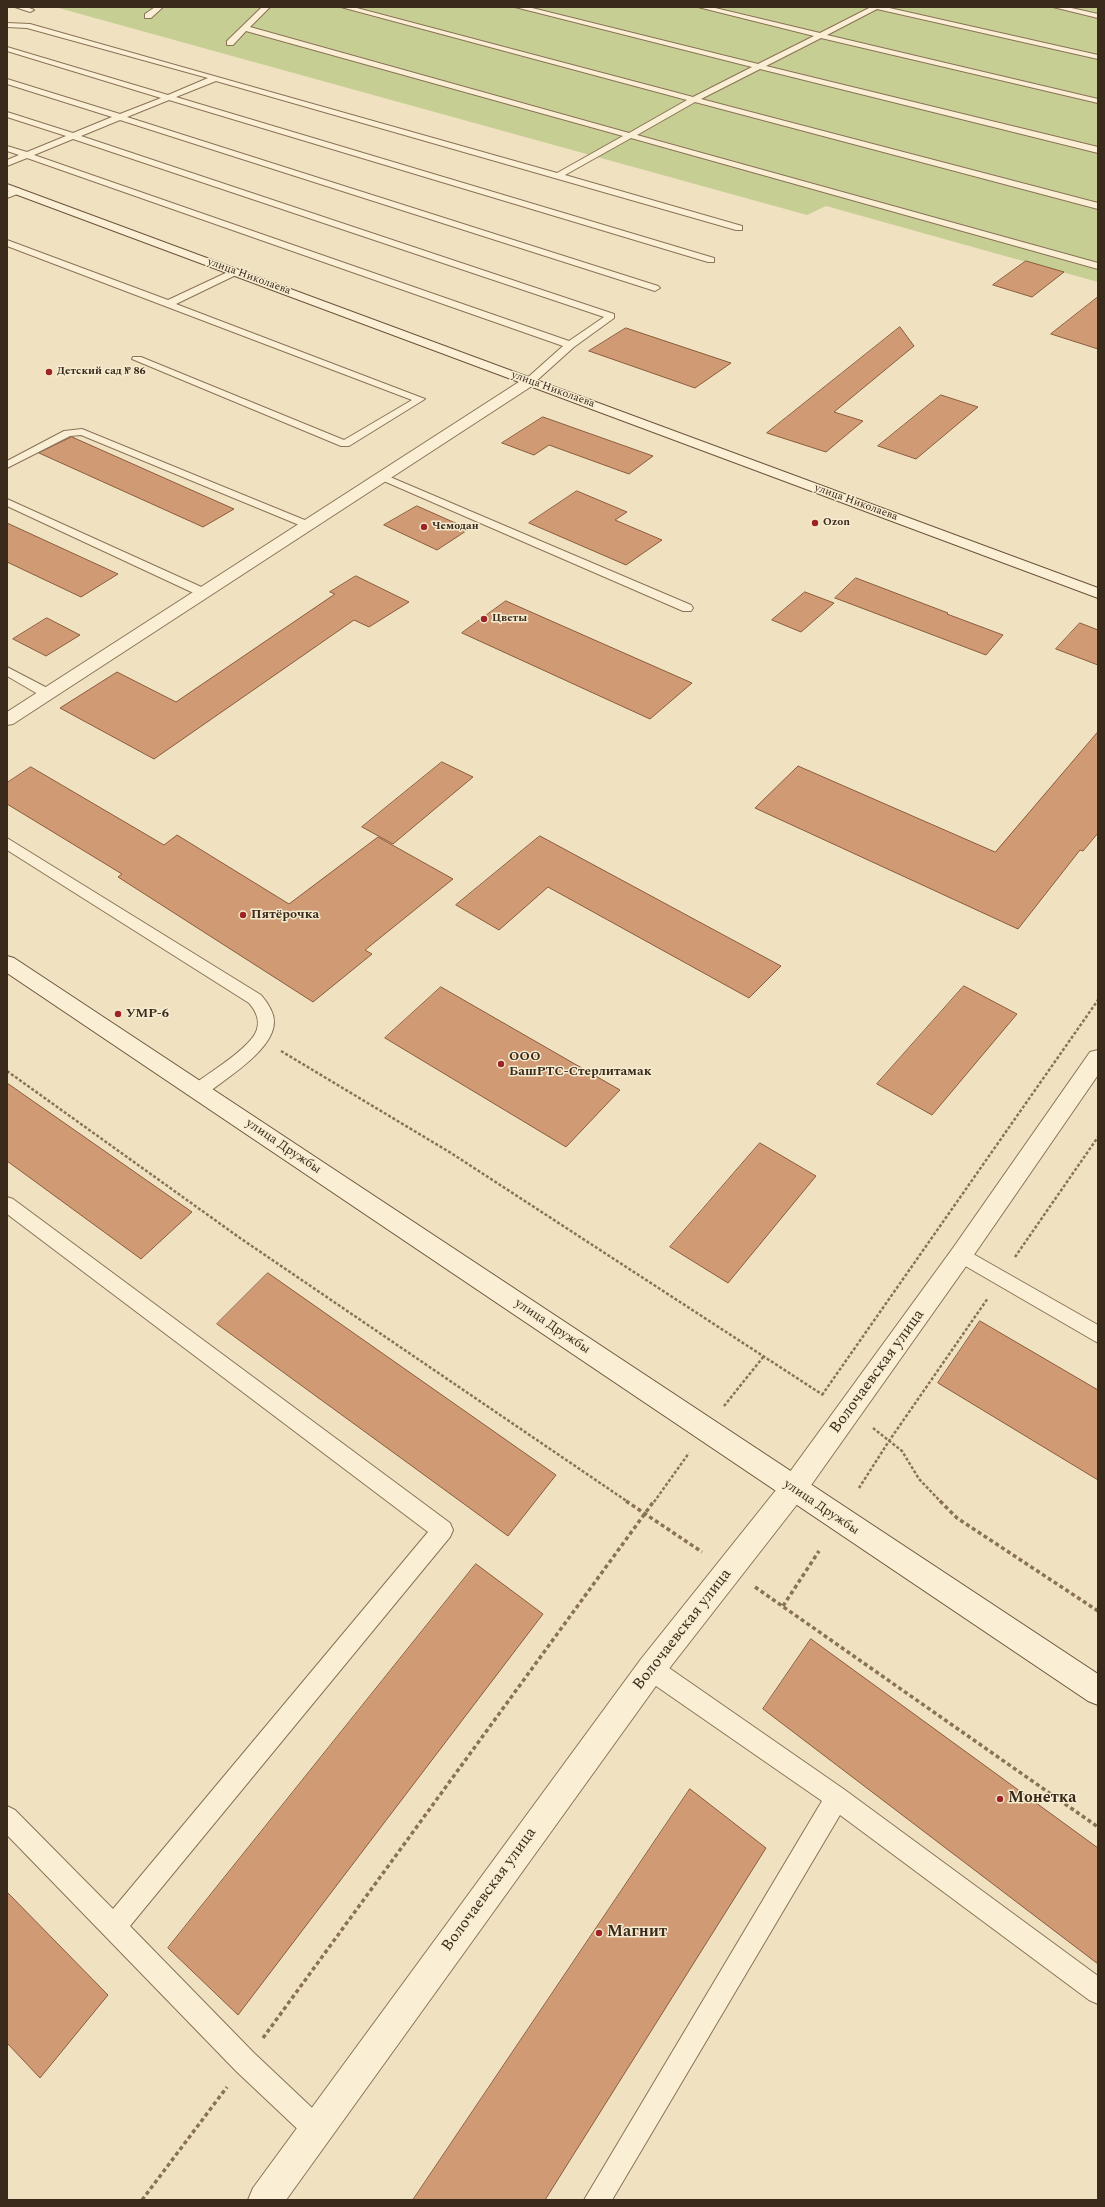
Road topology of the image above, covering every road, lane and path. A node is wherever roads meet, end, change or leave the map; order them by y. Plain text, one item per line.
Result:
1 (19, 7) edge
2 (158, 7) edge
3 (266, 7) edge
4 (345, 7) edge
5 (519, 7) edge
6 (702, 7) edge
7 (876, 7) edge
8 (1057, 7) edge
9 (30, 10) dead end
10 (148, 16) dead end
11 (1098, 16) edge
12 (7, 25) edge
13 (245, 28) junction
14 (822, 36) junction
15 (230, 43) dead end
16 (7, 49) edge
17 (1098, 57) edge
18 (760, 67) junction
19 (216, 78) junction
20 (7, 81) edge
21 (168, 97) junction
22 (694, 99) junction
23 (1098, 101) edge
24 (7, 114) edge
25 (120, 117) junction
26 (630, 135) junction
27 (73, 136) junction
28 (7, 148) edge
29 (1098, 150) edge
30 (26, 155) junction
31 (7, 163) edge
32 (558, 176) junction
33 (10, 191) edge
34 (1098, 206) edge
35 (739, 228) dead end
36 (7, 243) edge
37 (711, 260) dead end
38 (1098, 266) edge
39 (234, 272) junction
40 (655, 288) dead end
41 (168, 304) junction
42 (570, 345) junction
43 (137, 359) dead end
44 (530, 382) junction
45 (7, 465) edge
46 (383, 477) junction
47 (7, 502) edge
48 (308, 526) junction
49 (204, 593) junction
50 (1098, 593) edge
51 (687, 608) dead end
52 (7, 671) edge
53 (48, 694) junction
54 (7, 720) edge
55 (7, 843) edge
56 (7, 964) edge
57 (1098, 1000) edge
58 (261, 1039) junction
59 (1098, 1058) edge
60 (7, 1071) edge
61 (198, 1090) junction
62 (7, 1204) edge
63 (961, 1255) junction
64 (1098, 1335) edge
65 (764, 1356) junction
66 (822, 1395) junction
67 (826, 1397) dead end
68 (722, 1408) dead end
69 (871, 1427) dead end
70 (889, 1441) junction
71 (690, 1451) dead end
72 (860, 1488) dead end
73 (793, 1489) junction
74 (646, 1514) junction
75 (819, 1551) dead end
76 (702, 1552) dead end
77 (754, 1587) dead end
78 (783, 1606) junction
79 (1098, 1611) edge
80 (651, 1669) junction
81 (1098, 1690) edge
82 (837, 1798) junction
83 (7, 1818) edge
84 (1098, 1828) edge
85 (114, 1926) junction
86 (1098, 1991) edge
87 (245, 2062) junction
88 (316, 2129) junction
89 (142, 2200) edge
90 (265, 2200) edge
91 (597, 2200) edge

1 - 9 lane
2 - 10 lane
3 - 13 lane
4 - 22 lane
5 - 18 lane
6 - 14 lane
7 - 14 lane
7 - 17 lane
8 - 11 lane
12 - 19 lane
13 - 15 lane
13 - 26 lane
14 - 18 lane
14 - 23 lane
16 - 21 lane
18 - 22 lane
18 - 29 lane
19 - 21 lane
19 - 32 lane
20 - 25 lane
21 - 25 lane
21 - 37 lane
22 - 26 lane
22 - 34 lane
24 - 27 lane
25 - 27 lane
25 - 40 lane
26 - 32 lane
26 - 38 lane
27 - 30 lane
27 - 42 lane
28 - 30 lane
30 - 31 lane
30 - 42 lane
32 - 35 lane
33 - 39 main road, улица Николаева
36 - 41 lane
39 - 41 lane
39 - 44 main road, улица Николаева
41 - 43 lane
42 - 44 lane
44 - 46 main road
44 - 50 main road, улица Николаева
45 - 48 lane
46 - 48 main road
46 - 51 lane
47 - 49 lane
48 - 49 main road
49 - 53 main road
52 - 53 lane
53 - 54 main road
55 - 58 lane
56 - 61 main road, улица Дружбы
57 - 66 path
58 - 61 lane
58 - 65 path
59 - 63 main road, Волочаевская улица
60 - 74 path
61 - 73 main road, улица Дружбы
62 - 85 lane
63 - 64 lane
63 - 73 main road, Волочаевская улица
65 - 66 path
65 - 68 path
66 - 67 path
69 - 70 path
70 - 72 path
70 - 79 path
71 - 74 path
73 - 80 main road, Волочаевская улица
73 - 81 main road, улица Дружбы
74 - 76 path
74 - 87 path
75 - 78 path
77 - 78 path
78 - 84 path
80 - 82 lane
80 - 88 main road, Волочаевская улица
82 - 86 lane
82 - 91 lane
83 - 85 lane
85 - 87 lane
87 - 88 lane
87 - 89 path
88 - 90 main road, Волочаевская улица

